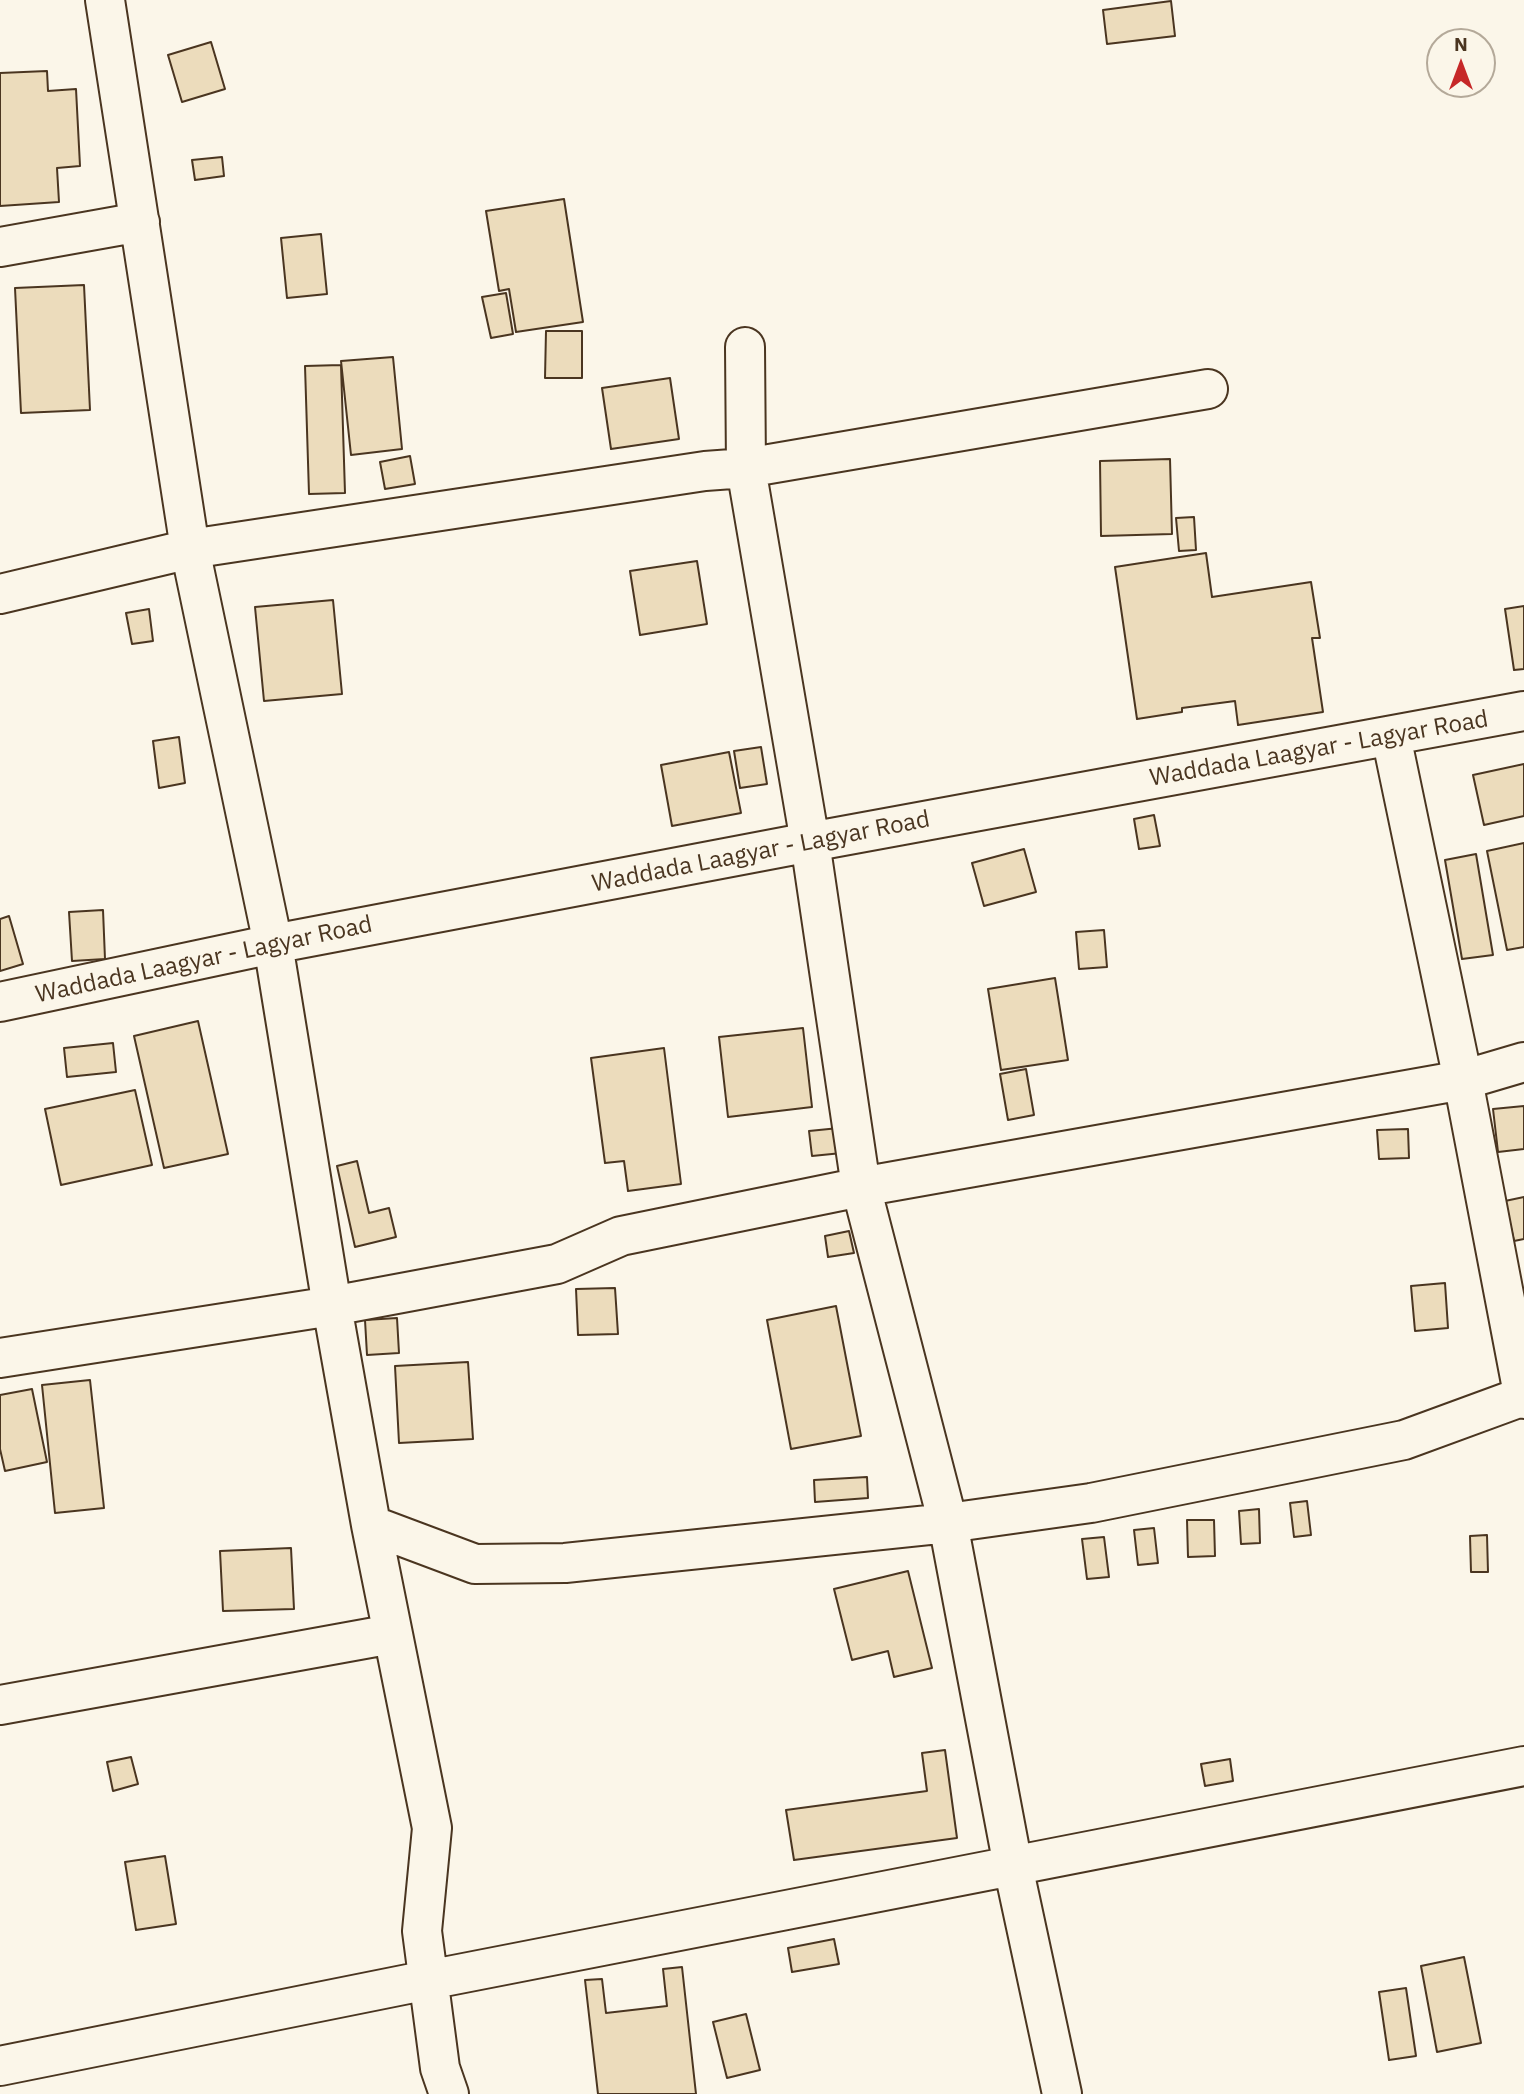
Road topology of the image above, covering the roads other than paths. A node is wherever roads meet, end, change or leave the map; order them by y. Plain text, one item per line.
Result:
1 (105, 0) edge
2 (140, 222) junction
3 (0, 247) edge
4 (745, 347) dead end
5 (1208, 389) dead end
6 (746, 468) junction
7 (190, 550) junction
8 (0, 594) edge
9 (1524, 711) edge
10 (1391, 736) junction
11 (810, 842) junction
12 (273, 944) junction
13 (0, 1002) edge
14 (1524, 1062) edge
15 (1463, 1080) junction
16 (862, 1187) junction
17 (332, 1306) junction
18 (0, 1358) edge
19 (1524, 1397) edge
20 (948, 1523) junction
21 (371, 1525) junction
22 (392, 1634) junction
23 (0, 1705) edge
24 (1524, 1766) edge
25 (1013, 1866) junction
26 (428, 1980) junction
27 (0, 2066) edge
28 (449, 2094) edge
29 (1062, 2094) edge

1 - 2 street
2 - 3 street
2 - 7 street
4 - 6 street
5 - 6 street
6 - 7 street
6 - 11 street
7 - 8 street
7 - 12 street
9 - 10 street, Waddada Laagyar - Lagyar Road
10 - 11 street, Waddada Laagyar - Lagyar Road
10 - 15 street
11 - 12 street, Waddada Laagyar - Lagyar Road
11 - 16 street
12 - 13 street, Waddada Laagyar - Lagyar Road
12 - 17 street
14 - 15 street
15 - 16 street
15 - 19 street
16 - 17 street
16 - 20 street
17 - 18 street
17 - 21 street
19 - 20 street
20 - 21 street
20 - 25 street
21 - 22 street
22 - 23 street
22 - 26 street
24 - 25 street
25 - 26 street
25 - 29 street
26 - 27 street
26 - 28 street

